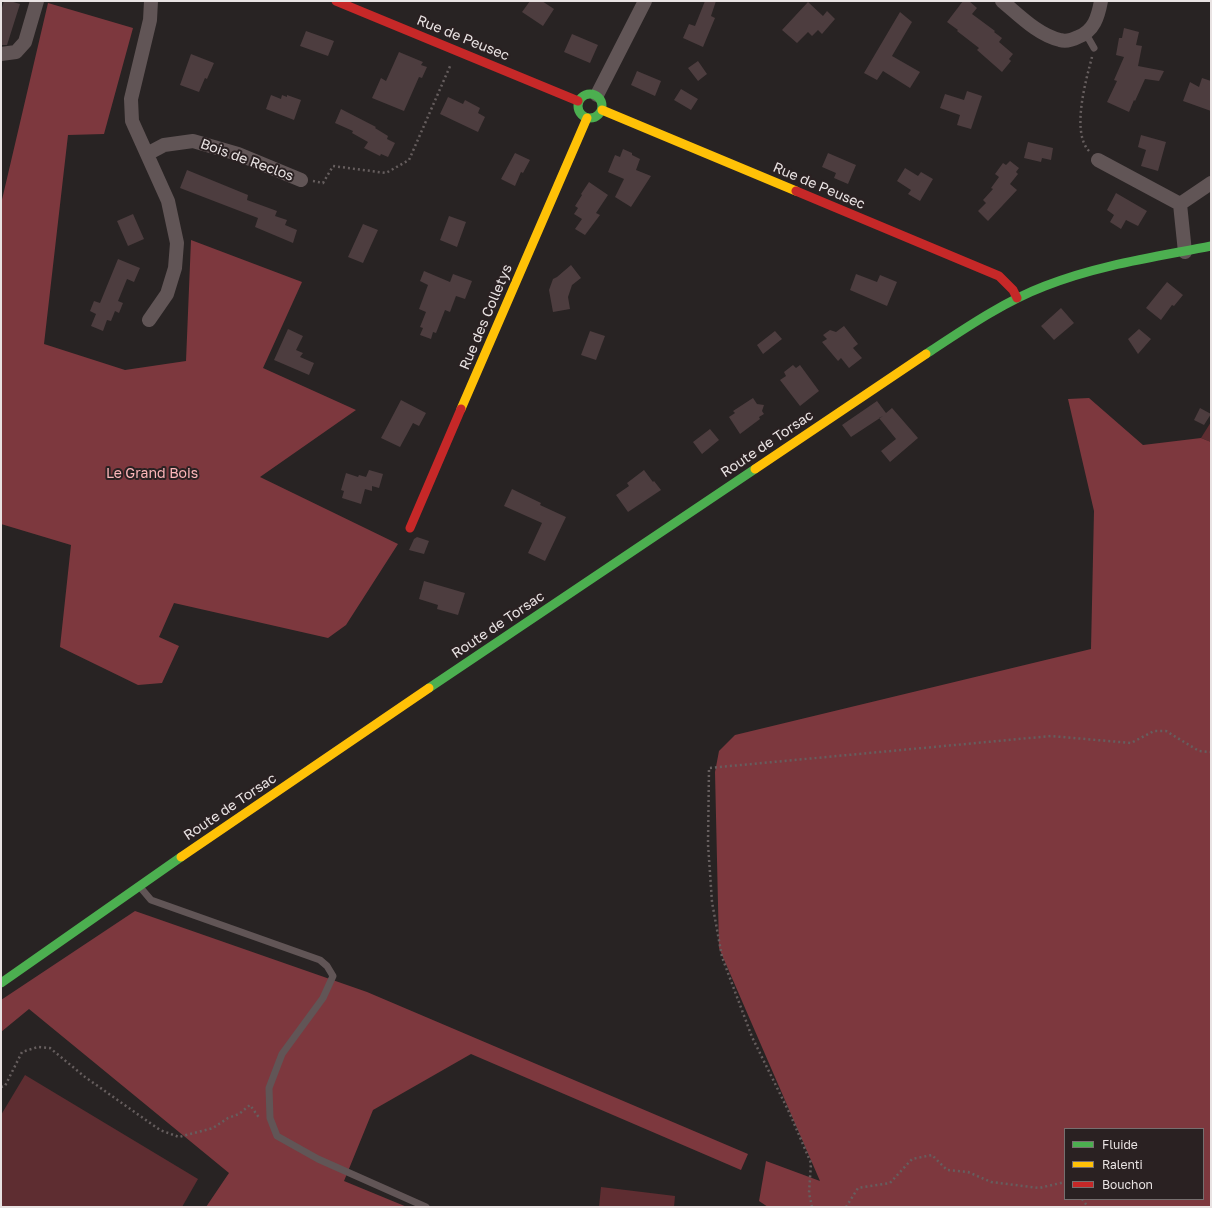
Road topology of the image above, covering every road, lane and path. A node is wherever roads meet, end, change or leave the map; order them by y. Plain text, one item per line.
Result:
1 (37, 1) edge
2 (151, 1) edge
3 (336, 1) edge
4 (645, 1) edge
5 (1002, 1) edge
6 (1101, 1) edge
7 (1086, 34) junction
8 (1094, 48) joint
9 (456, 51) junction
10 (1, 54) edge
11 (597, 95) junction
12 (578, 101) junction
13 (602, 110) junction
14 (587, 118) junction
15 (147, 154) junction
16 (1098, 160) joint
17 (300, 180) joint
18 (1211, 183) edge
19 (1180, 204) junction
20 (1211, 246) edge
21 (1185, 252) junction
22 (1017, 298) junction
23 (149, 320) dead end
24 (410, 528) dead end
25 (1211, 752) edge
26 (139, 885) junction
27 (1, 983) edge
28 (1, 1087) edge
29 (277, 1136) junction
30 (1064, 1182) edge
31 (426, 1207) edge
32 (812, 1207) edge
33 (846, 1207) edge

1 - 10 street
2 - 15 street
3 - 9 street, Rue de Peusec
4 - 11 street
5 - 7 street
6 - 7 street
7 - 8 lane
8 - 16 path
9 - 12 street, Rue de Peusec
9 - 17 path
11 - 12 street
11 - 13 street
12 - 14 street
13 - 14 street
13 - 22 street, Rue de Peusec
14 - 24 street, Rue des Colletys
15 - 17 street, Bois de Reclos
15 - 23 street
16 - 19 street
18 - 19 street
19 - 21 street
20 - 21 street, Route de Torsac
21 - 22 street, Route de Torsac
22 - 26 street, Route de Torsac
25 - 32 path
26 - 27 street, Route de Torsac
26 - 29 lane
28 - 29 path
29 - 31 lane
30 - 33 path

